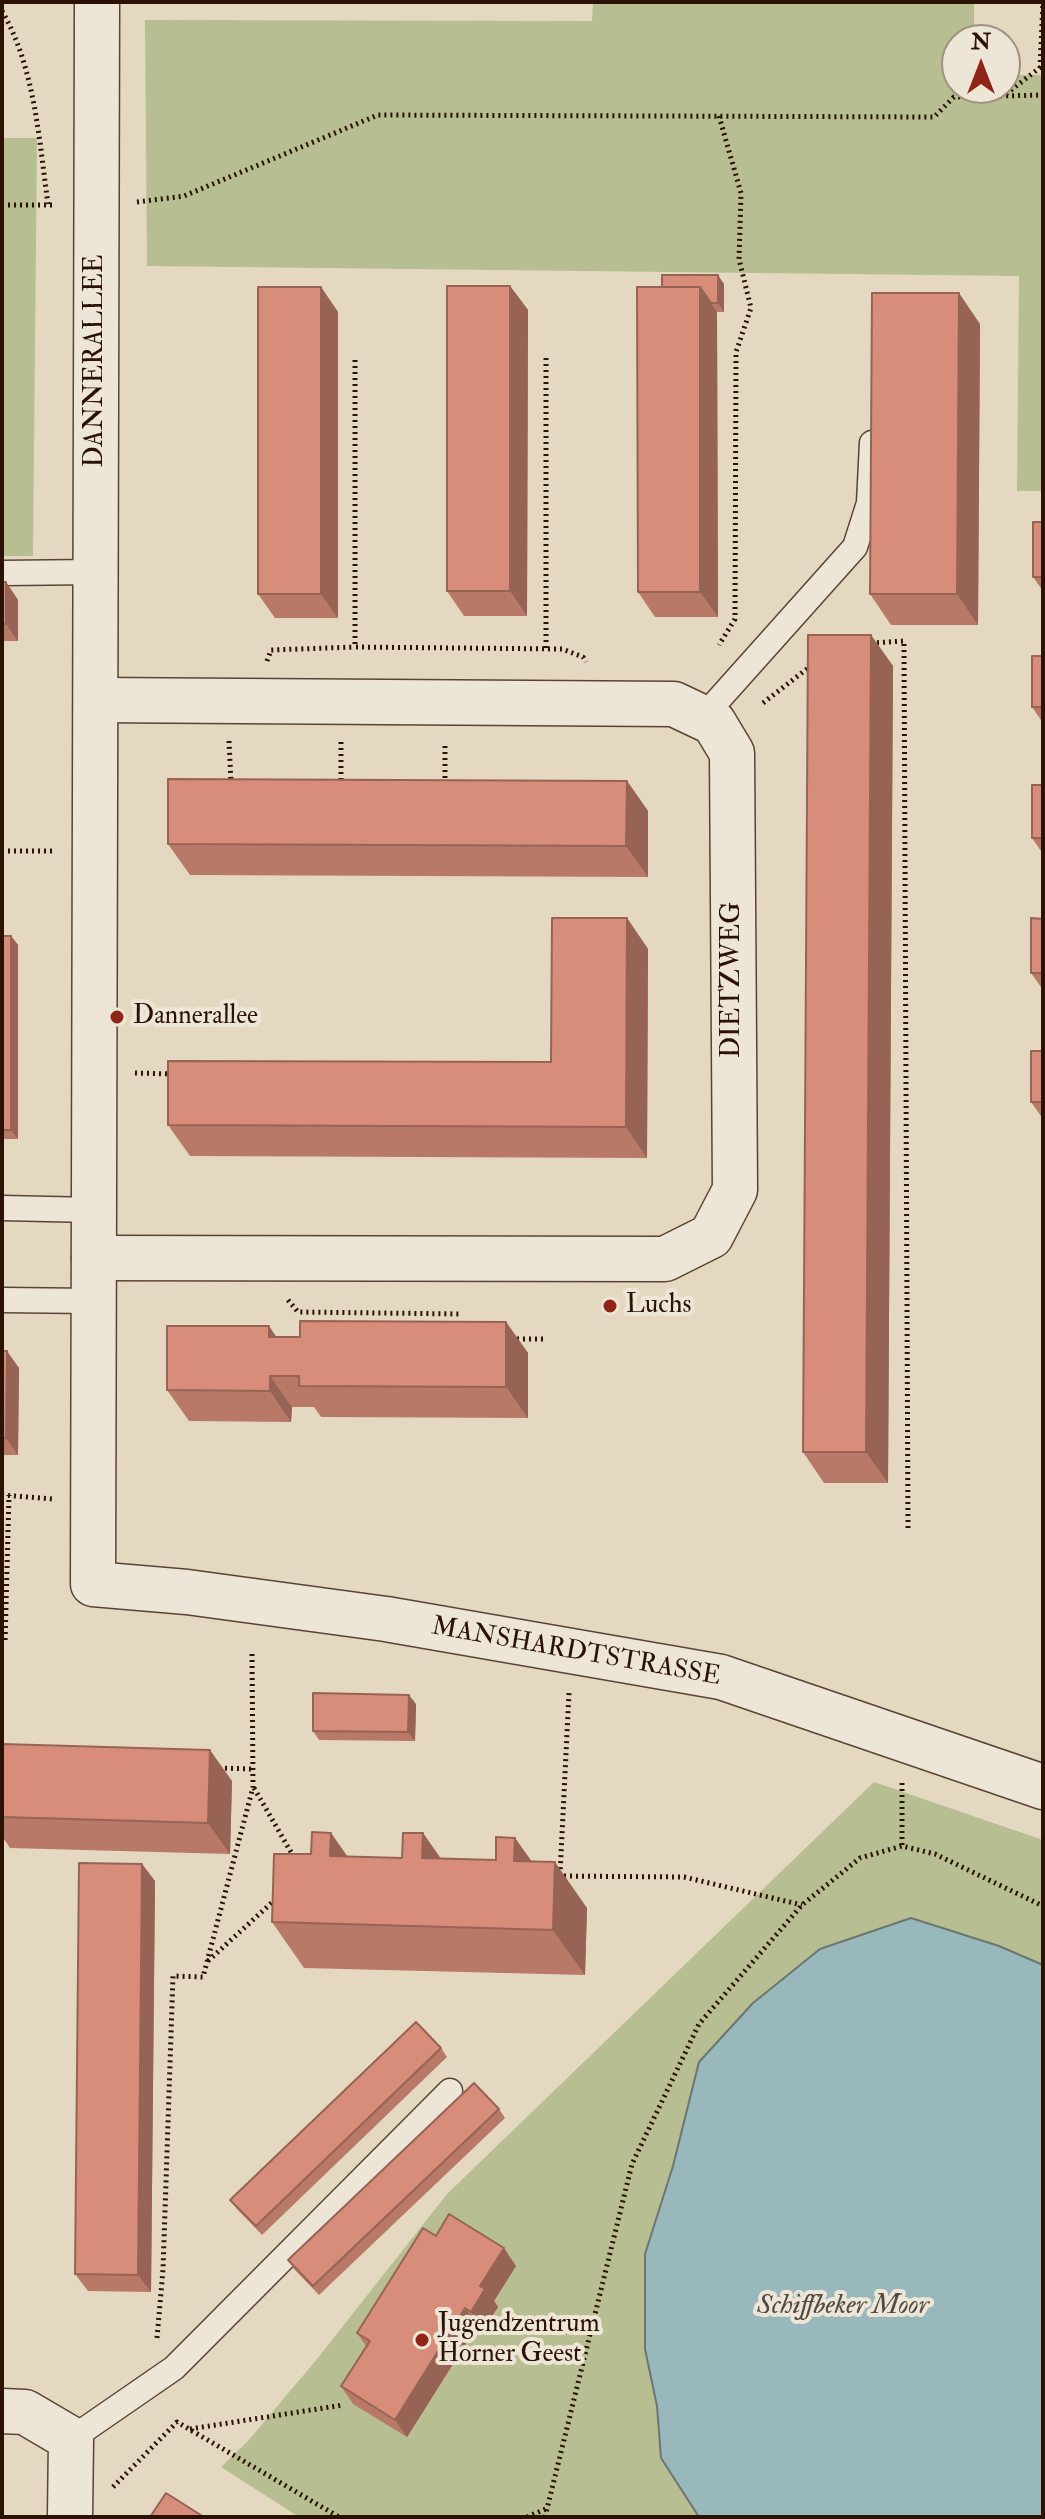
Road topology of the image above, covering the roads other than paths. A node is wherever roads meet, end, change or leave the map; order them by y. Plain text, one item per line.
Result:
1 (97, 2) edge
2 (872, 426) edge
3 (96, 572) junction
4 (2, 573) edge
5 (96, 700) junction
6 (702, 720) junction
7 (2, 1208) edge
8 (94, 1210) junction
9 (94, 1258) junction
10 (2, 1300) edge
11 (94, 1301) junction
12 (93, 1584) joint
13 (1043, 1787) edge
14 (450, 2091) dead end
15 (2, 2411) edge
16 (71, 2439) junction
17 (70, 2513) edge

1 - 3 street, DANNERALLEE
2 - 6 lane
3 - 4 lane
3 - 5 street, DANNERALLEE
5 - 6 street
5 - 8 street, DANNERALLEE
6 - 9 street, DIETZWEG
7 - 8 lane
8 - 9 street, DANNERALLEE
9 - 11 street, DANNERALLEE
10 - 11 lane
11 - 12 street, DANNERALLEE
12 - 13 street, MANSHARDTSTRASSE
14 - 16 lane
15 - 16 street
16 - 17 street

